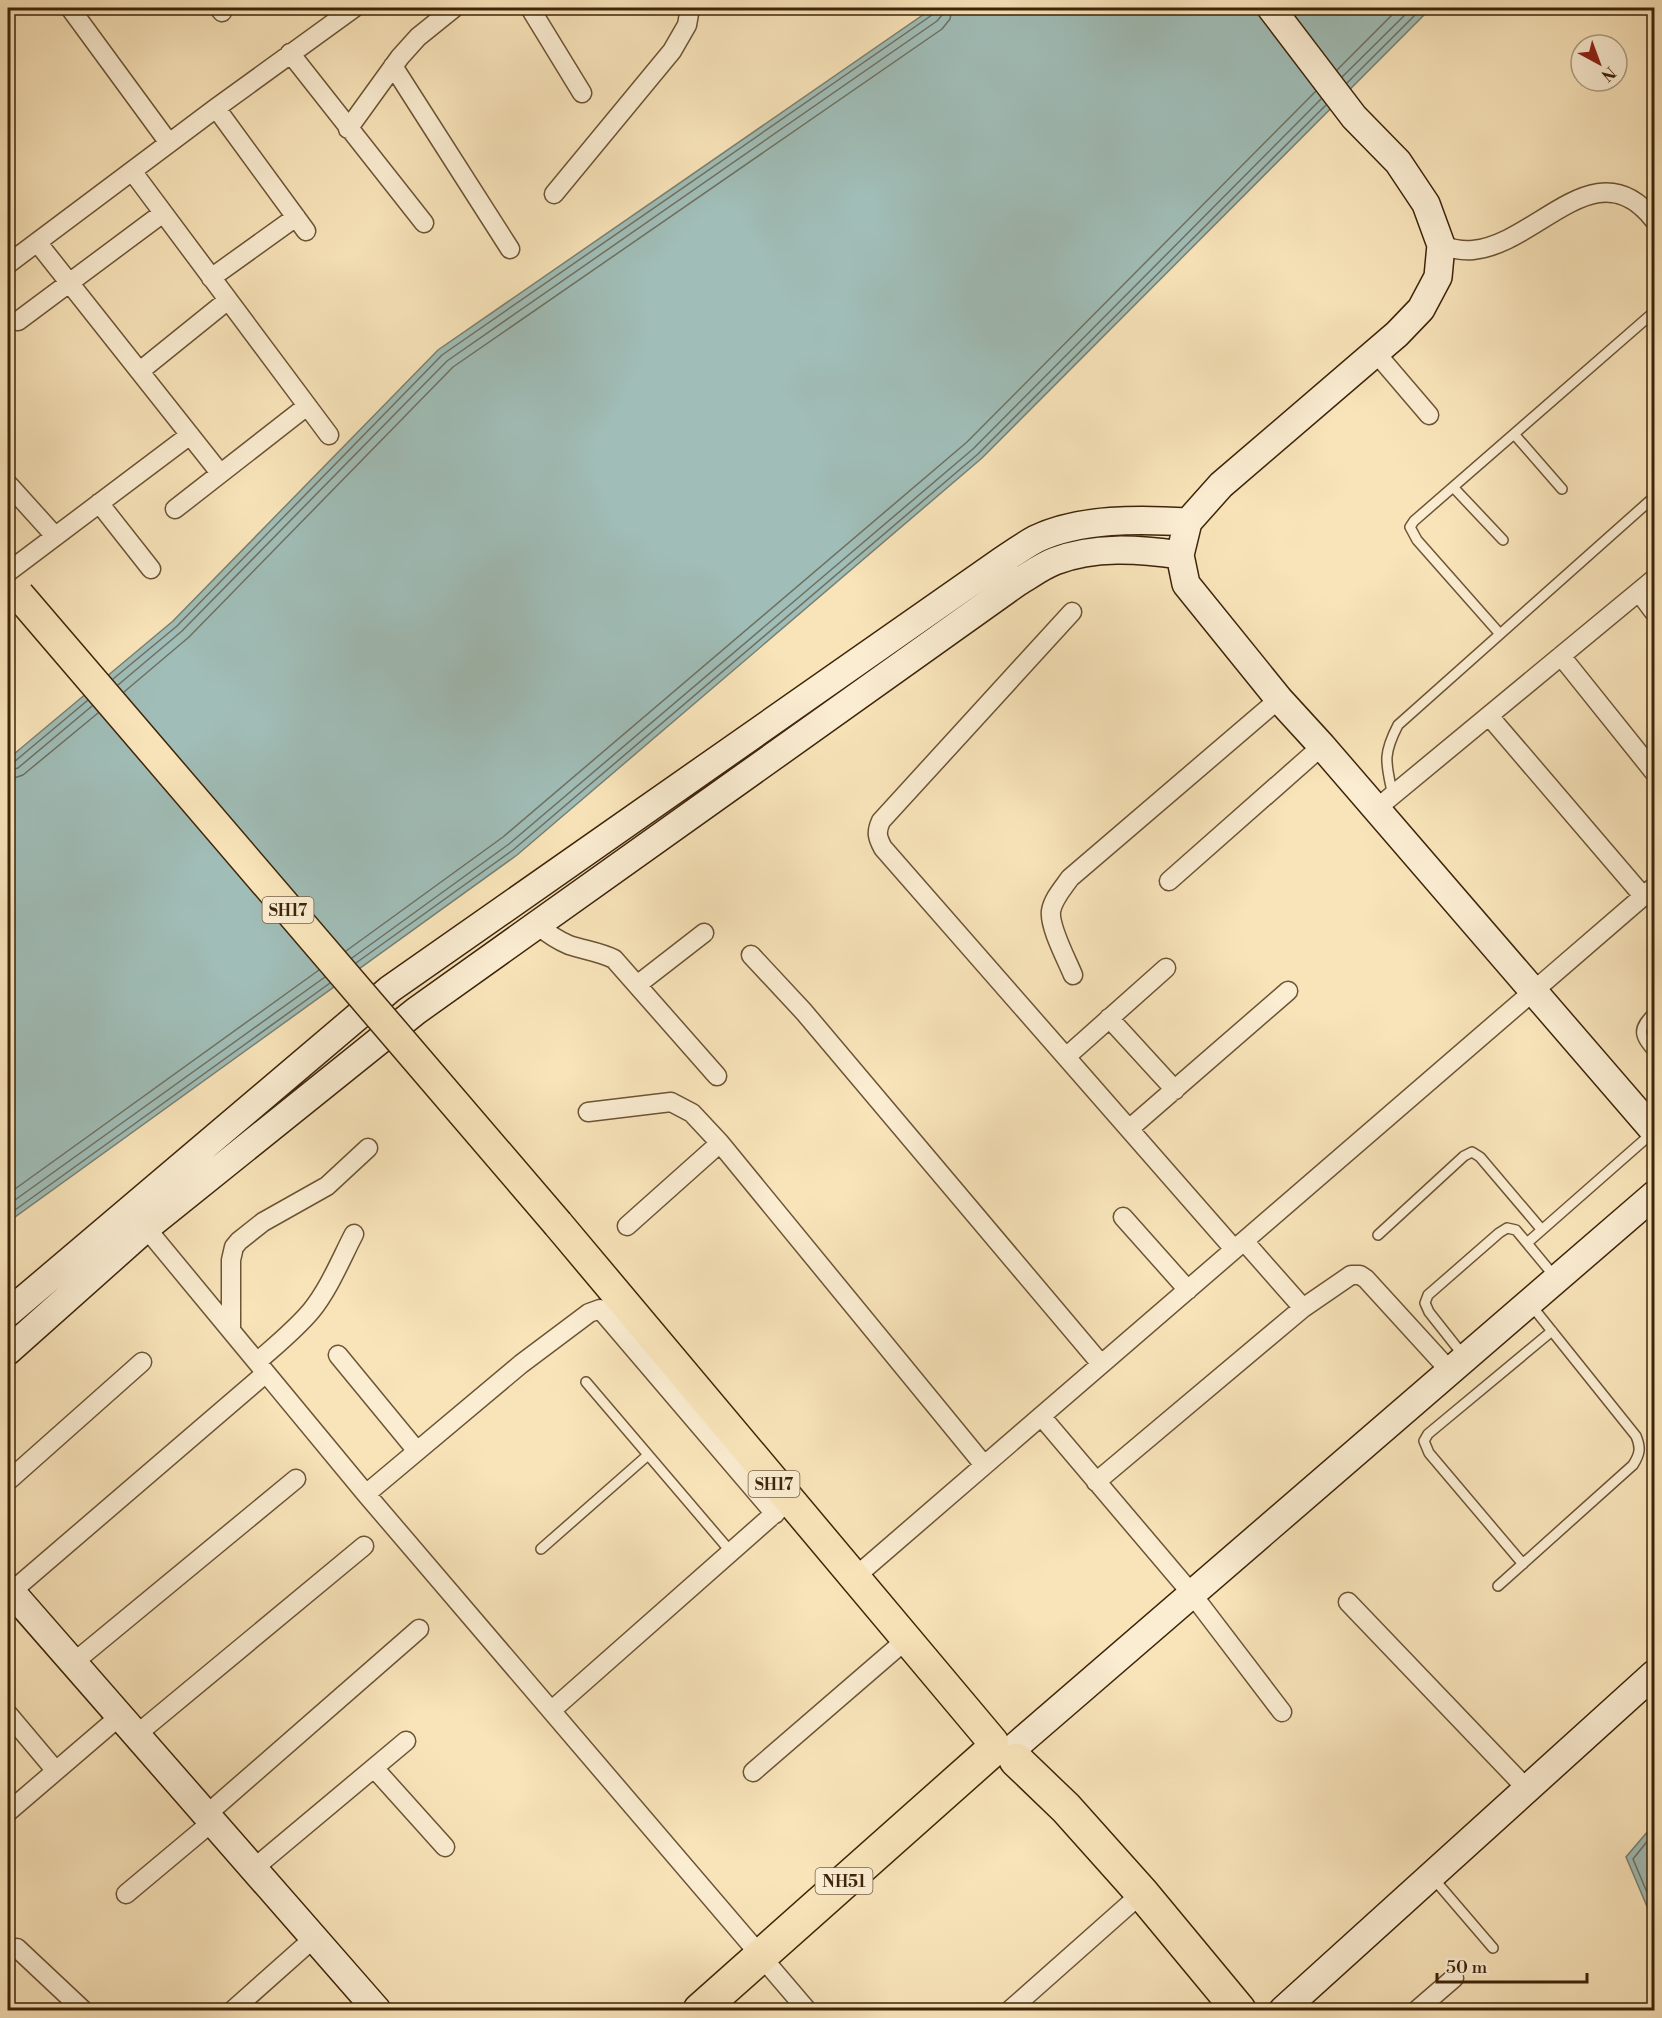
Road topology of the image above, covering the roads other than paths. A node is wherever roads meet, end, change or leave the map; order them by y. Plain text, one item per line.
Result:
1 (70, 8) edge
2 (354, 8) edge
3 (454, 8) edge
4 (530, 8) edge
5 (690, 8) edge
6 (1271, 8) edge
7 (290, 53) junction
8 (393, 66) junction
9 (582, 93) dead end
10 (216, 108) junction
11 (348, 129) junction
12 (169, 143) junction
13 (132, 171) junction
14 (554, 194) dead end
15 (163, 213) junction
16 (1654, 220) edge
17 (424, 223) dead end
18 (37, 242) junction
19 (1441, 245) junction
20 (510, 249) dead end
21 (8, 264) edge
22 (211, 278) junction
23 (69, 283) junction
24 (228, 300) junction
25 (1654, 314) edge
26 (18, 321) dead end
27 (1376, 353) junction
28 (140, 371) junction
29 (307, 406) junction
30 (1429, 415) dead end
31 (1514, 434) junction
32 (190, 435) junction
33 (329, 435) dead end
34 (220, 473) junction
35 (8, 484) edge
36 (1453, 487) junction
37 (1562, 489) dead end
38 (1654, 497) edge
39 (99, 503) junction
40 (175, 509) dead end
41 (1188, 522) junction
42 (55, 536) junction
43 (1503, 540) dead end
44 (1180, 555) junction
45 (151, 569) dead end
46 (1654, 579) edge
47 (11, 583) edge
48 (1639, 592) junction
49 (1072, 612) dead end
50 (1654, 612) edge
51 (1500, 633) junction
52 (1561, 656) junction
53 (1279, 699) junction
54 (1489, 716) junction
55 (1322, 746) junction
56 (1654, 772) edge
57 (1384, 802) junction
58 (1169, 881) dead end
59 (1649, 892) edge
60 (537, 925) junction
61 (704, 933) dead end
62 (751, 956) dead end
63 (1166, 968) dead end
64 (1073, 975) dead end
65 (637, 985) junction
66 (1288, 991) dead end
67 (1534, 991) junction
68 (1654, 1012) edge
69 (1110, 1018) junction
70 (1654, 1053) edge
71 (1066, 1057) junction
72 (717, 1076) dead end
73 (1175, 1090) junction
74 (588, 1112) dead end
75 (1129, 1129) junction
76 (1654, 1131) edge
77 (720, 1143) junction
78 (368, 1148) dead end
79 (1654, 1195) edge
80 (1123, 1217) dead end
81 (627, 1226) dead end
82 (146, 1228) junction
83 (1542, 1230) junction
84 (354, 1234) dead end
85 (1378, 1235) dead end
86 (1527, 1243) junction
87 (1239, 1245) junction
88 (1557, 1279) junction
89 (1188, 1290) junction
90 (1530, 1303) junction
91 (1303, 1308) junction
92 (8, 1313) edge
93 (231, 1330) junction
94 (1552, 1331) junction
95 (8, 1351) edge
96 (338, 1355) dead end
97 (142, 1362) dead end
98 (1101, 1364) junction
99 (1458, 1365) junction
100 (261, 1367) junction
101 (586, 1382) dead end
102 (1041, 1416) junction
103 (417, 1451) junction
104 (648, 1455) junction
105 (984, 1465) junction
106 (296, 1479) dead end
107 (8, 1481) edge
108 (1096, 1482) junction
109 (366, 1494) junction
110 (782, 1507) junction
111 (364, 1546) dead end
112 (541, 1549) dead end
113 (731, 1552) junction
114 (1523, 1564) junction
115 (855, 1577) junction
116 (1498, 1586) dead end
117 (9, 1590) edge
118 (1192, 1594) junction
119 (1348, 1602) dead end
120 (419, 1629) dead end
121 (907, 1639) junction
122 (73, 1663) junction
123 (1654, 1674) edge
124 (552, 1710) junction
125 (1282, 1712) dead end
126 (8, 1714) edge
127 (128, 1726) junction
128 (406, 1742) dead end
129 (1003, 1755) junction
130 (374, 1768) junction
131 (56, 1771) junction
132 (753, 1772) dead end
133 (1527, 1789) junction
134 (8, 1812) edge
135 (209, 1819) junction
136 (446, 1847) dead end
137 (253, 1869) junction
138 (1431, 1876) junction
139 (126, 1894) dead end
140 (1134, 1900) junction
141 (314, 1938) junction
142 (17, 1948) dead end
143 (1493, 1948) dead end
144 (767, 1965) junction
145 (1454, 1978) dead end
146 (83, 2010) edge
147 (233, 2010) edge
148 (377, 2010) edge
149 (700, 2010) edge
150 (731, 2010) edge
151 (807, 2010) edge
152 (1010, 2010) edge
153 (1216, 2010) edge
154 (1239, 2010) edge
155 (1284, 2010) edge
156 (1417, 2010) edge

1 - 12 street
2 - 7 street
3 - 8 street
4 - 9 street
5 - 14 street
6 - 19 street
7 - 10 street
7 - 11 street
8 - 11 street
8 - 20 street
10 - 12 street
10 - 22 street
11 - 17 street
12 - 13 street
13 - 15 street
13 - 18 street
15 - 22 street
15 - 23 street
16 - 19 street
18 - 21 street
18 - 23 street
19 - 27 street
22 - 24 street
23 - 26 street
23 - 28 street
24 - 28 street
24 - 29 street
25 - 31 lane
27 - 30 street
27 - 41 street
28 - 32 street
29 - 33 street
29 - 34 street
31 - 36 lane
31 - 37 lane
32 - 34 street
32 - 39 street
34 - 40 street
35 - 42 street
36 - 43 lane
36 - 51 lane
38 - 51 lane
39 - 42 street
39 - 45 street
41 - 44 street
41 - 92 street
42 - 47 street
44 - 53 street
44 - 60 street
46 - 48 street
47 - 110 main road, SH17, bridge
48 - 50 street
48 - 52 street
49 - 71 street
51 - 57 lane
52 - 54 street
52 - 56 street
53 - 55 street
53 - 64 street
54 - 57 street
54 - 59 street
55 - 57 street
55 - 58 street
57 - 67 street
59 - 67 street
60 - 65 street
60 - 82 street
61 - 65 street
62 - 98 street
63 - 69 street
65 - 72 street
66 - 73 street
67 - 76 street
67 - 87 street
68 - 70 lane
69 - 71 street
69 - 73 street
71 - 75 street
73 - 75 street
74 - 77 street
75 - 87 street
76 - 83 lane
77 - 81 street
77 - 105 street
78 - 93 street
79 - 88 street
80 - 89 street
82 - 93 street
82 - 95 street
83 - 85 lane
83 - 86 lane
84 - 100 street
86 - 88 lane
86 - 99 lane
87 - 89 street
87 - 91 street
88 - 90 street
89 - 98 street
90 - 94 lane
90 - 99 street
91 - 99 street
91 - 108 street
93 - 100 street
94 - 114 lane
94 - 114 lane
96 - 103 street
97 - 107 street
98 - 102 street
99 - 118 street
100 - 109 street
100 - 117 street
101 - 104 lane
102 - 105 street
102 - 108 street
103 - 109 street
103 - 110 street
104 - 112 lane
104 - 113 lane
105 - 115 street
106 - 122 street
108 - 118 street
109 - 124 street
110 - 113 street
110 - 115 main road, SH17
111 - 127 street
113 - 124 street
114 - 116 lane
115 - 121 main road, SH17
117 - 122 street
118 - 125 street
118 - 129 street
119 - 133 street
120 - 135 street
121 - 129 main road, SH17
121 - 132 street
122 - 127 street
123 - 133 street
124 - 144 street
126 - 131 street
127 - 131 street
127 - 135 street
128 - 130 street
129 - 140 highway
129 - 144 highway, NH51
130 - 136 street
130 - 137 street
131 - 134 street
133 - 138 street
135 - 137 street
135 - 139 street
137 - 141 street
138 - 143 lane
138 - 155 street
140 - 152 street
140 - 153 highway
140 - 154 highway
141 - 147 street
141 - 148 street
142 - 146 street
144 - 149 highway, NH51
144 - 150 highway, NH51
144 - 151 street
145 - 156 street

